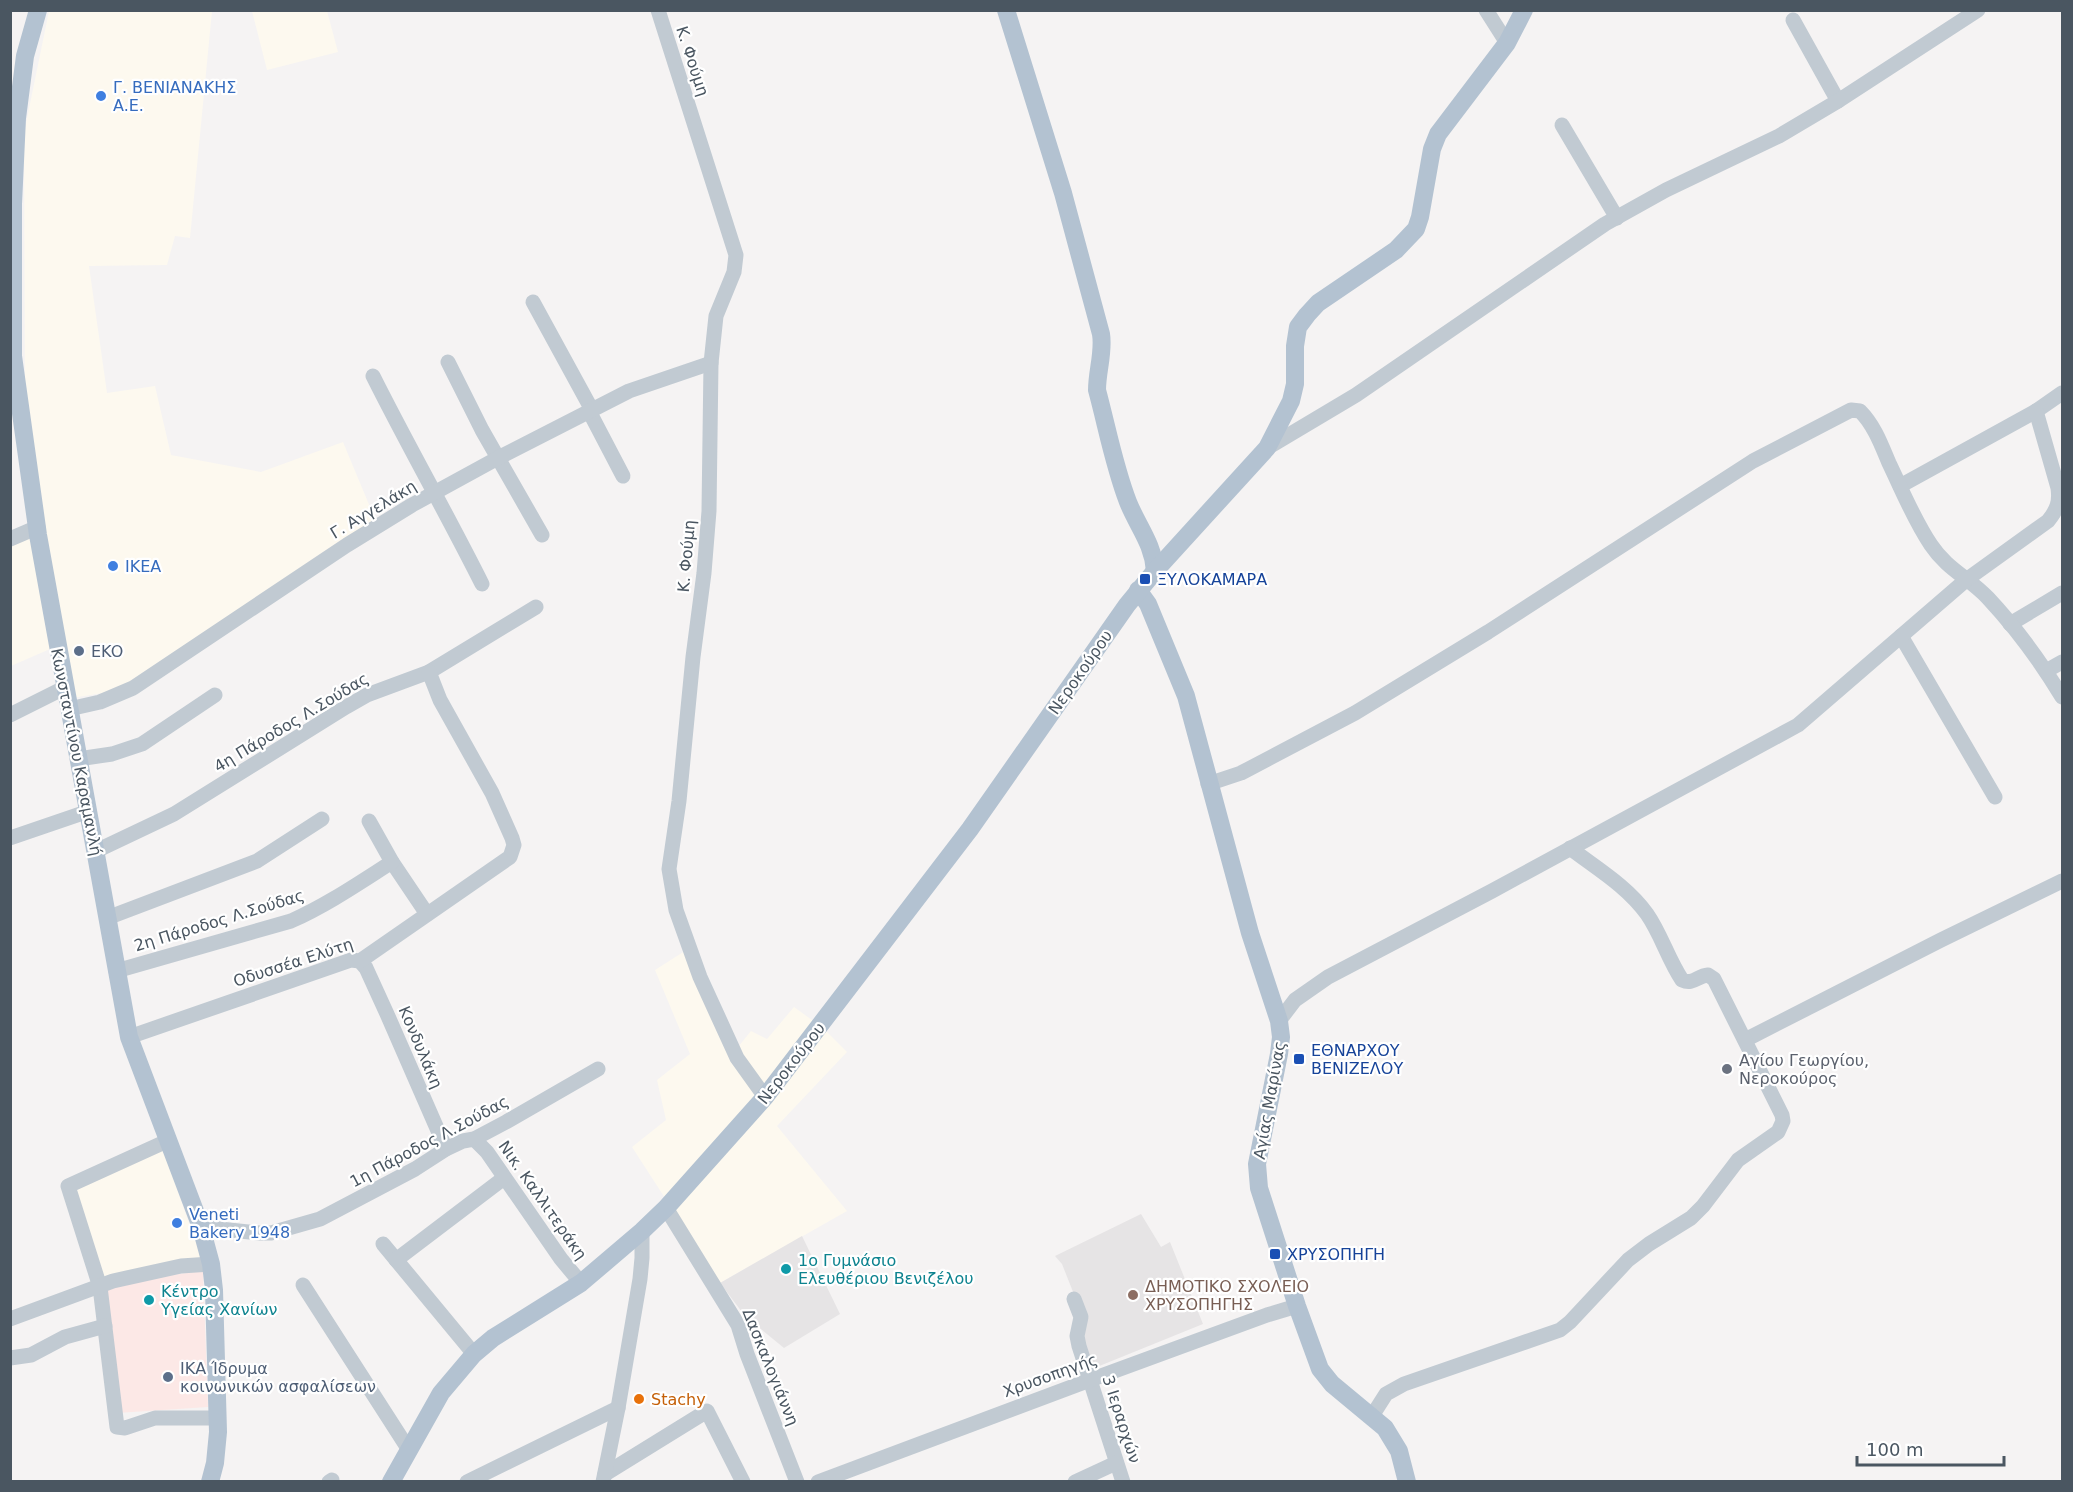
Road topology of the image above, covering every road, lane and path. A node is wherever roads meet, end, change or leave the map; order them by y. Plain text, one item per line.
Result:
1 (38, 10) edge
2 (658, 10) edge
3 (1006, 10) edge
4 (1486, 10) edge
5 (1524, 10) edge
6 (1978, 10) edge
7 (1793, 20) dead end
8 (1507, 43) junction
9 (1838, 101) junction
10 (1563, 125) dead end
11 (1617, 218) junction
12 (533, 302) dead end
13 (448, 362) dead end
14 (711, 363) junction
15 (374, 376) dead end
16 (2062, 393) edge
17 (590, 410) junction
18 (2036, 411) junction
19 (1267, 448) junction
20 (498, 458) junction
21 (623, 476) dead end
22 (1900, 486) junction
23 (435, 492) junction
24 (2061, 499) edge
25 (38, 527) junction
26 (542, 536) dead end
27 (10, 539) edge
28 (1155, 571) junction
29 (1966, 580) junction
30 (482, 584) dead end
31 (1138, 590) junction
32 (2062, 593) edge
33 (536, 607) dead end
34 (2010, 624) junction
35 (1901, 636) junction
36 (2062, 662) edge
37 (2046, 671) junction
38 (429, 672) junction
39 (66, 687) junction
40 (215, 695) dead end
41 (2062, 697) edge
42 (69, 709) junction
43 (10, 715) edge
44 (78, 759) junction
45 (1208, 784) junction
46 (1995, 797) dead end
47 (89, 811) junction
48 (322, 819) dead end
49 (369, 821) dead end
50 (10, 838) edge
51 (1570, 848) junction
52 (96, 851) junction
53 (392, 862) junction
54 (2062, 881) edge
55 (427, 914) junction
56 (107, 918) junction
57 (360, 961) junction
58 (116, 971) junction
59 (1279, 1021) junction
60 (129, 1037) junction
61 (1745, 1040) junction
62 (598, 1068) dead end
63 (765, 1097) junction
64 (474, 1139) junction
65 (167, 1141) junction
66 (446, 1149) junction
67 (504, 1178) junction
68 (666, 1208) junction
69 (201, 1227) junction
70 (642, 1231) junction
71 (383, 1244) dead end
72 (396, 1260) junction
73 (211, 1264) junction
74 (581, 1283) junction
75 (303, 1285) dead end
76 (100, 1287) junction
77 (1074, 1299) dead end
78 (1297, 1306) junction
79 (10, 1319) edge
80 (105, 1326) junction
81 (474, 1354) junction
82 (10, 1358) edge
83 (1090, 1380) junction
84 (618, 1408) junction
85 (1372, 1416) junction
86 (218, 1418) junction
87 (410, 1450) junction
88 (1116, 1463) junction
89 (851, 1476) edge
90 (604, 1478) edge
91 (210, 1482) edge
92 (391, 1482) edge
93 (468, 1482) edge
94 (743, 1482) edge
95 (797, 1482) edge
96 (818, 1482) edge
97 (1075, 1482) edge
98 (1123, 1482) edge
99 (1407, 1482) edge

1 - 25 main road, Κωνσταντίνου Καραμανλή
2 - 14 street, Κ. Φούμη
3 - 28 main road
4 - 8 street
5 - 8 main road, Νεροκούρου
6 - 9 street
7 - 9 street
8 - 19 main road, Νεροκούρου
9 - 11 street
10 - 11 street
11 - 19 street
12 - 17 street
13 - 20 street
14 - 17 street, Γ. Αγγελάκη
14 - 63 street, Κ. Φούμη
15 - 23 street
16 - 18 street
17 - 20 street, Γ. Αγγελάκη
17 - 21 street
18 - 22 street
18 - 24 street
19 - 28 main road, Νεροκούρου
20 - 23 street, Γ. Αγγελάκη
20 - 26 street
22 - 29 street
22 - 45 street
23 - 30 street
23 - 42 street, Γ. Αγγελάκη
24 - 29 street
25 - 27 street
25 - 39 main road, Κωνσταντίνου Καραμανλή
28 - 31 main road, Νεροκούρου
29 - 34 street
29 - 35 street
31 - 45 main road, Αγίας Μαρίνας
31 - 63 main road, Νεροκούρου
32 - 34 street
33 - 38 street, 4η Πάροδος Λ.Σούδας
34 - 37 street
35 - 46 street
35 - 51 street
36 - 37 street
37 - 41 street
38 - 52 street, 4η Πάροδος Λ.Σούδας
38 - 55 street, Οδυσσέα Ελύτη
39 - 42 main road, Κωνσταντίνου Καραμανλή
39 - 43 street
40 - 44 street
42 - 44 main road, Κωνσταντίνου Καραμανλή
44 - 47 main road, Κωνσταντίνου Καραμανλή
45 - 59 main road, Αγίας Μαρίνας
47 - 50 street
47 - 52 main road, Κωνσταντίνου Καραμανλή
48 - 56 street
49 - 53 street
51 - 59 street
51 - 61 street
52 - 56 main road, Κωνσταντίνου Καραμανλή
53 - 55 street
53 - 58 street, 2η Πάροδος Λ.Σούδας
54 - 61 street
55 - 57 street, Οδυσσέα Ελύτη
56 - 58 main road, Κωνσταντίνου Καραμανλή
57 - 60 street, Οδυσσέα Ελύτη
57 - 66 street, Κονδυλάκη
58 - 60 main road, Κωνσταντίνου Καραμανλή
59 - 78 main road, Αγίας Μαρίνας
60 - 65 main road, Κωνσταντίνου Καραμανλή
61 - 85 street
62 - 64 street, 1η Πάροδος Λ.Σούδας
63 - 68 main road, Νεροκούρου
64 - 66 street, 1η Πάροδος Λ.Σούδας
64 - 67 street, Νικ. Καλλιτεράκη
65 - 69 main road, Κωνσταντίνου Καραμανλή
65 - 76 street
66 - 69 street, 1η Πάροδος Λ.Σούδας
67 - 72 street
67 - 74 street, Νικ. Καλλιτεράκη
68 - 70 main road, Νεροκούρου
68 - 95 street, Δασκαλογιάννη
69 - 73 main road, Κωνσταντίνου Καραμανλή
70 - 74 main road, Νεροκούρου
70 - 84 street
71 - 72 street
72 - 81 street
73 - 76 street
73 - 86 main road, Κωνσταντίνου Καραμανλή
74 - 81 main road, Νεροκούρου
75 - 87 street
76 - 79 street
76 - 80 street
77 - 83 street, 3 Ιεραρχών
78 - 83 street, Χρυσοπηγής
78 - 85 main road, Αγίας Μαρίνας
80 - 82 street
80 - 86 street
81 - 87 main road, Νεροκούρου
83 - 88 street, 3 Ιεραρχών
83 - 89 street, Χρυσοπηγής
84 - 90 street
84 - 93 street
85 - 99 main road, Αγίας Μαρίνας
86 - 91 main road, Κωνσταντίνου Καραμανλή
87 - 92 main road, Νεροκούρου
88 - 97 street
88 - 98 street, 3 Ιεραρχών
89 - 96 street, Χρυσοπηγής
90 - 94 street

